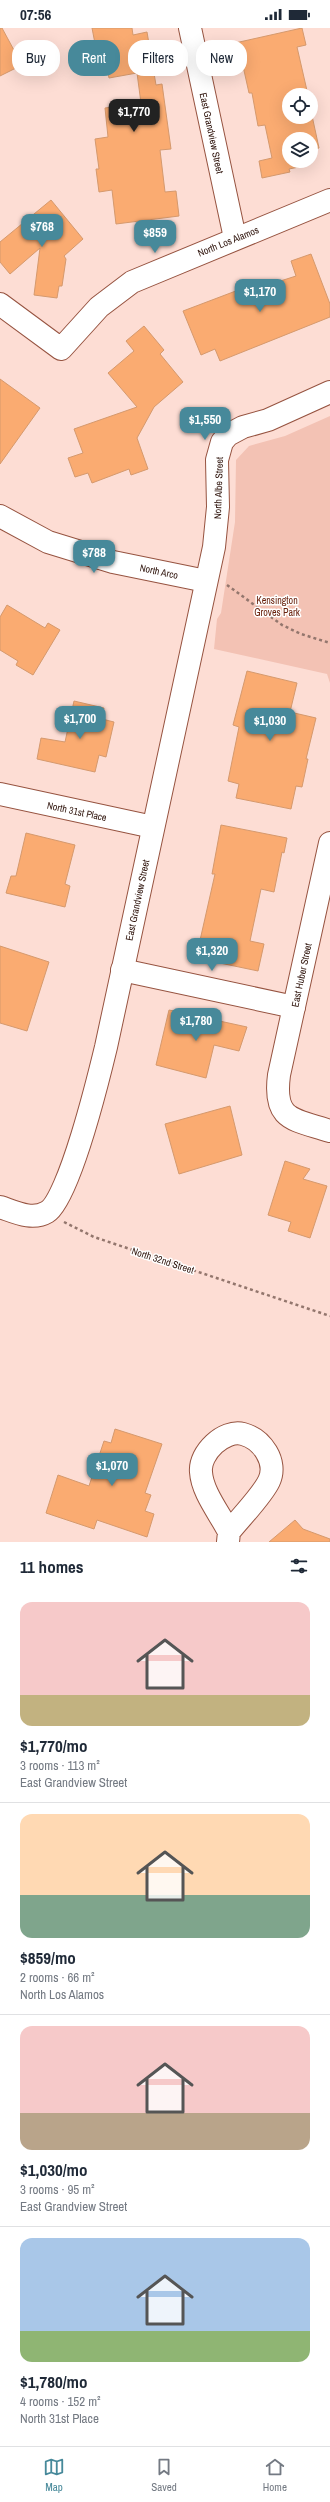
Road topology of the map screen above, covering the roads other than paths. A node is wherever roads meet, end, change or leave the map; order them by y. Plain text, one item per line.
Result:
1 (190, 28) edge
2 (330, 200) edge
3 (235, 238) junction
4 (0, 304) edge
5 (330, 392) edge
6 (0, 516) edge
7 (214, 582) junction
8 (0, 794) edge
9 (153, 827) junction
10 (330, 843) edge
11 (122, 970) junction
12 (294, 1007) junction
13 (330, 1131) edge
14 (0, 1207) edge

1 - 3 street, East Grandview Street
2 - 3 street, North Los Alamos
3 - 4 street, North Los Alamos
5 - 7 street, North Albe Street
6 - 7 street, North Arco
7 - 9 street, East Grandview Street
8 - 9 street, North 31st Place
9 - 11 street, East Grandview Street
10 - 12 street, East Huber Street
11 - 12 street
11 - 14 street, East Grandview Street
12 - 13 street, East Huber Street

